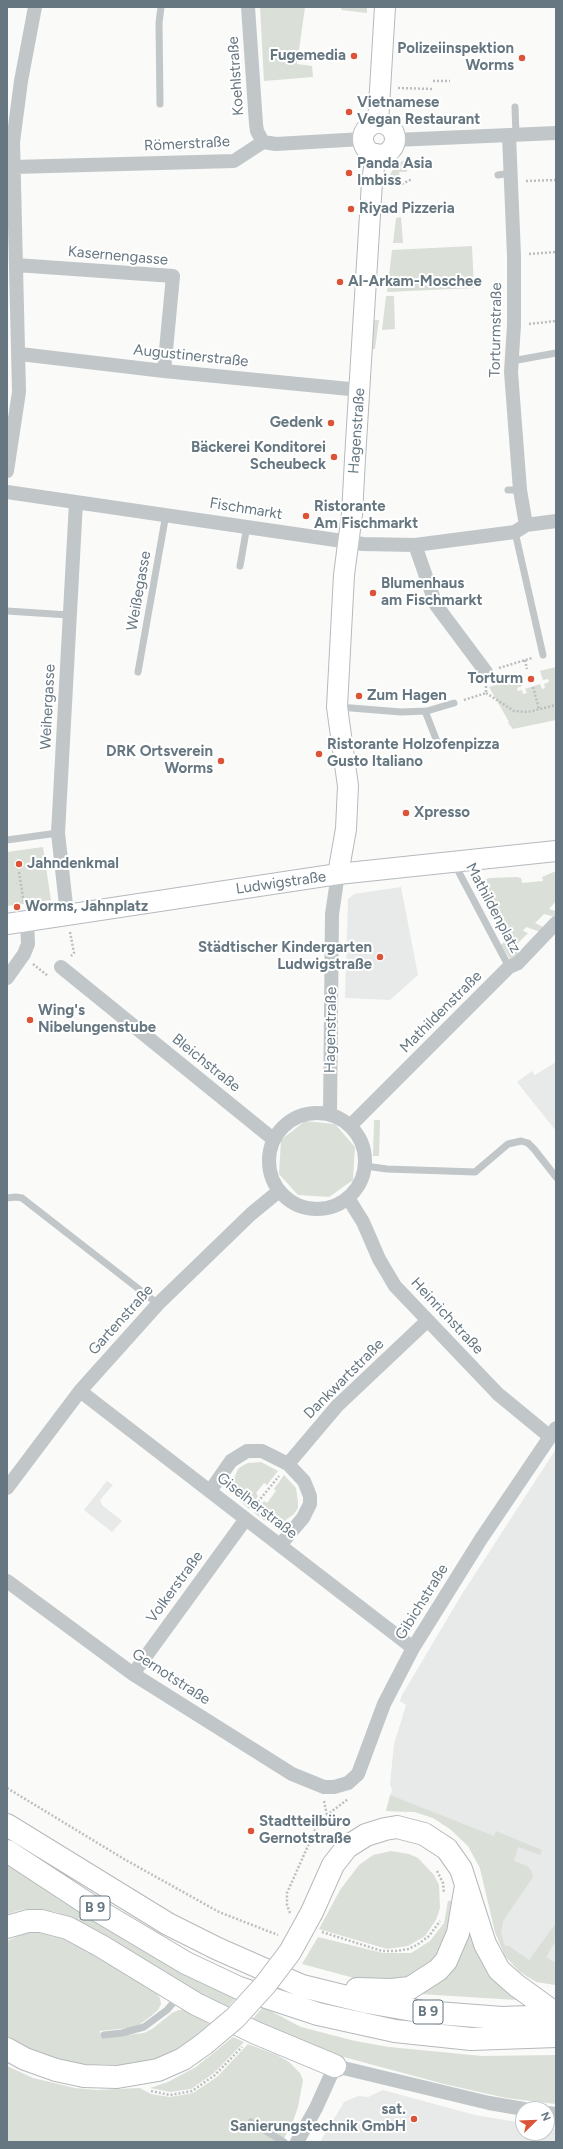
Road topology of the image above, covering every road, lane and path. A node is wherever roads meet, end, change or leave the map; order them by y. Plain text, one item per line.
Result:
1 (36, 7) edge
2 (161, 7) edge
3 (248, 7) edge
4 (385, 7) edge
5 (433, 81) dead end
6 (450, 81) dead end
7 (399, 88) dead end
8 (433, 89) dead end
9 (160, 104) dead end
10 (515, 107) dead end
11 (378, 123) junction
12 (556, 133) edge
13 (513, 135) junction
14 (363, 139) junction
15 (395, 140) junction
16 (263, 142) junction
17 (376, 154) junction
18 (10, 167) edge
19 (507, 177) junction
20 (412, 179) dead end
21 (556, 180) edge
22 (372, 182) junction
23 (556, 252) edge
24 (514, 256) junction
25 (16, 265) junction
26 (556, 321) edge
27 (514, 325) junction
28 (556, 353) edge
29 (20, 354) junction
30 (512, 361) junction
31 (164, 371) junction
32 (360, 390) junction
33 (7, 471) edge
34 (7, 492) edge
35 (76, 502) junction
36 (166, 514) junction
37 (556, 521) edge
38 (247, 526) junction
39 (520, 528) junction
40 (348, 542) junction
41 (415, 545) junction
42 (240, 566) dead end
43 (7, 611) edge
44 (69, 615) junction
45 (543, 654) joint
46 (525, 660) junction
47 (527, 669) dead end
48 (138, 672) dead end
49 (486, 672) joint
50 (533, 687) dead end
51 (454, 703) joint
52 (556, 705) edge
53 (337, 707) junction
54 (539, 709) junction
55 (425, 711) junction
56 (438, 744) dead end
57 (58, 833) junction
58 (7, 840) edge
59 (556, 852) edge
60 (453, 861) junction
61 (19, 872) dead end
62 (338, 874) junction
63 (24, 899) dead end
64 (68, 914) junction
65 (27, 921) junction
66 (556, 923) edge
67 (7, 924) edge
68 (64, 964) joint
69 (509, 967) junction
70 (7, 978) edge
71 (330, 1114) junction
72 (350, 1126) junction
73 (273, 1139) junction
74 (365, 1166) junction
75 (556, 1177) edge
76 (278, 1191) junction
77 (7, 1198) edge
78 (348, 1198) junction
79 (158, 1304) junction
80 (427, 1321) junction
81 (80, 1392) junction
82 (552, 1432) edge
83 (288, 1464) junction
84 (7, 1488) edge
85 (210, 1491) junction
86 (245, 1520) junction
87 (280, 1545) junction
88 (7, 1581) edge
89 (413, 1648) junction
90 (133, 1674) junction
91 (358, 1774) junction
92 (7, 1788) edge
93 (7, 1825) edge
94 (7, 1851) edge
95 (436, 1868) dead end
96 (466, 1881) junction
97 (445, 1899) dead end
98 (307, 1920) junction
99 (440, 1920) dead end
100 (7, 1927) edge
101 (281, 1935) dead end
102 (302, 1986) junction
103 (180, 1994) junction
104 (556, 2015) edge
105 (256, 2033) junction
106 (104, 2035) dead end
107 (556, 2036) edge
108 (7, 2049) edge
109 (335, 2066) junction
110 (147, 2089) dead end
111 (515, 2107) edge
112 (251, 2122) dead end
113 (284, 2142) edge
114 (297, 2142) edge

1 - 18 street
2 - 9 lane
3 - 16 street, Koehlstraße
4 - 11 street
5 - 6 path
7 - 8 path
10 - 13 lane
11 - 14 street
11 - 15 street
12 - 13 street
13 - 15 street
13 - 19 street, Torturmstraße
14 - 16 street
14 - 17 street
15 - 17 street
16 - 18 street, Römerstraße
17 - 22 street, Hagenstraße
18 - 25 street
19 - 21 path
19 - 24 street, Torturmstraße
20 - 22 path
22 - 32 street, Hagenstraße
23 - 24 path
24 - 27 street, Torturmstraße
25 - 29 street
25 - 31 street, Kasernengasse
26 - 27 path
27 - 30 street, Torturmstraße
28 - 30 lane
29 - 31 street, Augustinerstraße
29 - 33 street
30 - 39 street, Torturmstraße
31 - 32 street, Augustinerstraße
32 - 40 street, Hagenstraße
34 - 35 street, Fischmarkt
35 - 36 street, Fischmarkt
35 - 44 street, Weihergasse
36 - 38 street, Fischmarkt
36 - 48 lane, Weißegasse
37 - 39 street, Fischmarkt
38 - 40 street, Fischmarkt
38 - 42 lane
39 - 41 street, Fischmarkt
39 - 45 lane
40 - 41 street, Fischmarkt
40 - 53 street, Hagenstraße
41 - 49 street
43 - 44 lane
44 - 57 street, Weihergasse
45 - 46 path
46 - 47 path
46 - 49 path
50 - 54 path
51 - 54 path
51 - 55 lane
52 - 54 path
53 - 55 lane
53 - 62 street, Hagenstraße
55 - 56 lane
57 - 58 lane
57 - 64 street, Weihergasse
59 - 60 street, Ludwigstraße
60 - 62 street, Ludwigstraße
60 - 69 lane, Mathildenplatz
61 - 63 path
62 - 64 street, Ludwigstraße
62 - 71 street, Hagenstraße
64 - 65 street, Ludwigstraße
64 - 68 path
65 - 67 street, Ludwigstraße
65 - 70 street
66 - 69 street, Mathildenstraße
68 - 73 street, Bleichstraße
69 - 72 street, Mathildenstraße
71 - 72 street
71 - 73 street
72 - 74 street
73 - 76 street
74 - 75 lane
74 - 78 street
76 - 78 street
76 - 79 street, Gartenstraße
77 - 79 lane
78 - 80 street, Heinrichstraße
79 - 81 street, Gartenstraße
80 - 82 street, Heinrichstraße
80 - 83 street, Dankwartstraße
81 - 84 street, Gartenstraße
81 - 85 street, Giselherstraße
82 - 89 street, Gibichstraße
83 - 85 street
83 - 86 path
83 - 87 street
85 - 86 street, Giselherstraße
86 - 87 street, Giselherstraße
86 - 90 street, Volkerstraße
87 - 89 street, Giselherstraße
88 - 90 street, Gernotstraße
89 - 91 street, Gibichstraße
90 - 91 street, Gernotstraße
91 - 98 path
92 - 101 path
93 - 102 highway, B 9
94 - 107 highway, B 9
95 - 97 path
96 - 98 highway
96 - 102 highway
96 - 104 highway
98 - 99 path
98 - 108 highway, bridge
100 - 103 highway
102 - 104 highway, B 9
103 - 105 highway
103 - 106 lane
105 - 109 highway
105 - 110 path
109 - 111 street
109 - 114 street
112 - 113 lane

